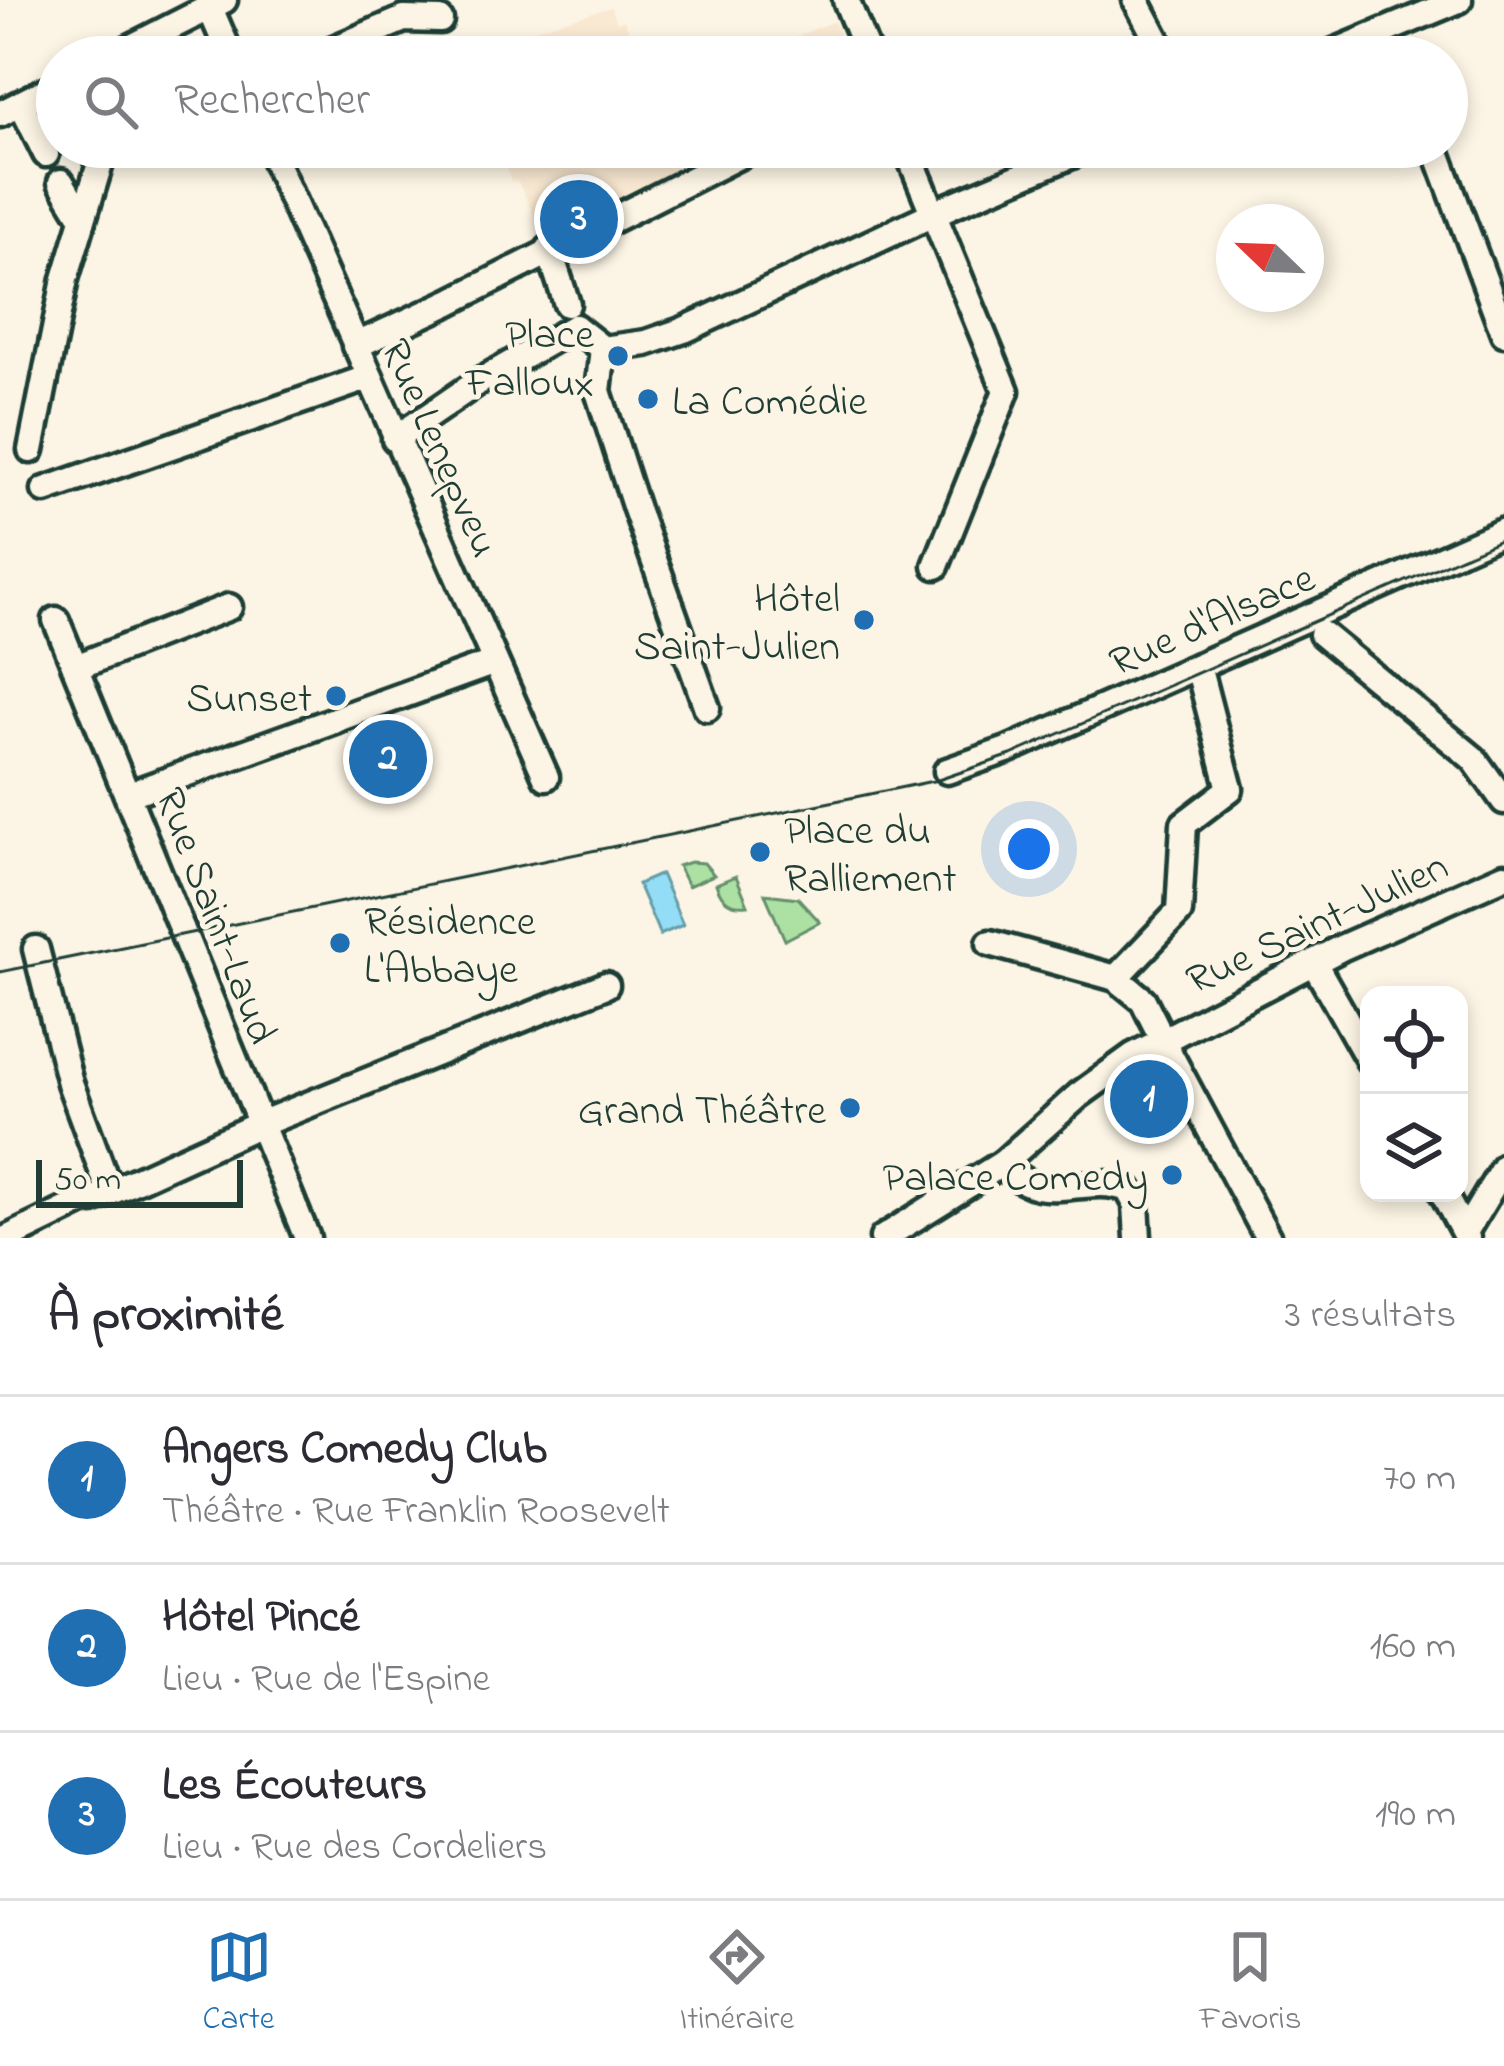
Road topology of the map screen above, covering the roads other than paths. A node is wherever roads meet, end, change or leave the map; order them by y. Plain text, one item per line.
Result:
1 (846, 0) edge
2 (1136, 0) edge
3 (1459, 0) edge
4 (218, 7) edge
5 (440, 20) dead end
6 (1392, 31) junction
7 (157, 36) edge
8 (364, 36) edge
9 (861, 36) edge
10 (1155, 36) edge
11 (1379, 36) edge
12 (1394, 36) edge
13 (13, 114) edge
14 (36, 142) edge
15 (98, 168) edge
16 (278, 168) edge
17 (713, 168) edge
18 (915, 168) edge
19 (1042, 168) edge
20 (1443, 168) edge
21 (61, 182) dead end
22 (935, 214) junction
23 (83, 218) junction
24 (549, 248) junction
25 (572, 317) junction
26 (1504, 333) edge
27 (355, 346) junction
28 (603, 349) junction
29 (370, 376) junction
30 (395, 439) junction
31 (31, 450) dead end
32 (45, 490) dead end
33 (1504, 531) edge
34 (936, 566) dead end
35 (229, 607) dead end
36 (56, 620) dead end
37 (1322, 634) dead end
38 (495, 662) junction
39 (1198, 666) junction
40 (76, 667) junction
41 (707, 708) dead end
42 (947, 771) dead end
43 (547, 777) dead end
44 (130, 794) junction
45 (1504, 801) edge
46 (1504, 876) edge
47 (990, 943) dead end
48 (36, 950) dead end
49 (1314, 963) junction
50 (1115, 978) junction
51 (606, 985) dead end
52 (1159, 1033) junction
53 (1360, 1044) edge
54 (259, 1125) junction
55 (1004, 1162) junction
56 (1504, 1168) edge
57 (95, 1198) junction
58 (1448, 1202) edge
59 (1466, 1235) edge
60 (8, 1238) edge
61 (307, 1238) edge
62 (883, 1238) edge
63 (1138, 1238) edge
64 (1268, 1238) edge

1 - 9 street
2 - 10 street
3 - 6 street
4 - 7 street
5 - 8 street
6 - 11 street
6 - 12 street
13 - 14 street
15 - 23 street
16 - 27 street, Rue Lenepveu
17 - 24 street
18 - 22 street
19 - 22 street
20 - 26 street
21 - 23 street
22 - 28 street
22 - 34 street
23 - 31 street
24 - 25 street
24 - 27 street
25 - 28 street
25 - 30 street
27 - 29 street, Rue Lenepveu
28 - 41 street
29 - 30 street, Rue Lenepveu
29 - 32 street
30 - 38 street, Rue Lenepveu
33 - 39 street, Rue d'Alsace
35 - 40 street
36 - 40 street, Rue Saint-Laud
37 - 45 street
38 - 43 street, Rue Lenepveu
38 - 44 street
39 - 42 street, Rue d'Alsace
39 - 50 street
40 - 44 street, Rue Saint-Laud
44 - 54 street, Rue Saint-Laud
46 - 49 street, Rue Saint-Julien
47 - 50 street
48 - 57 street
49 - 52 street, Rue Saint-Julien
49 - 53 street
50 - 52 street
51 - 54 street
52 - 55 street, Rue Saint-Julien
52 - 64 street
54 - 57 street
54 - 61 street, Rue Saint-Laud
55 - 62 street, Rue Saint-Julien
55 - 63 street
56 - 59 street
57 - 60 street
58 - 59 street

